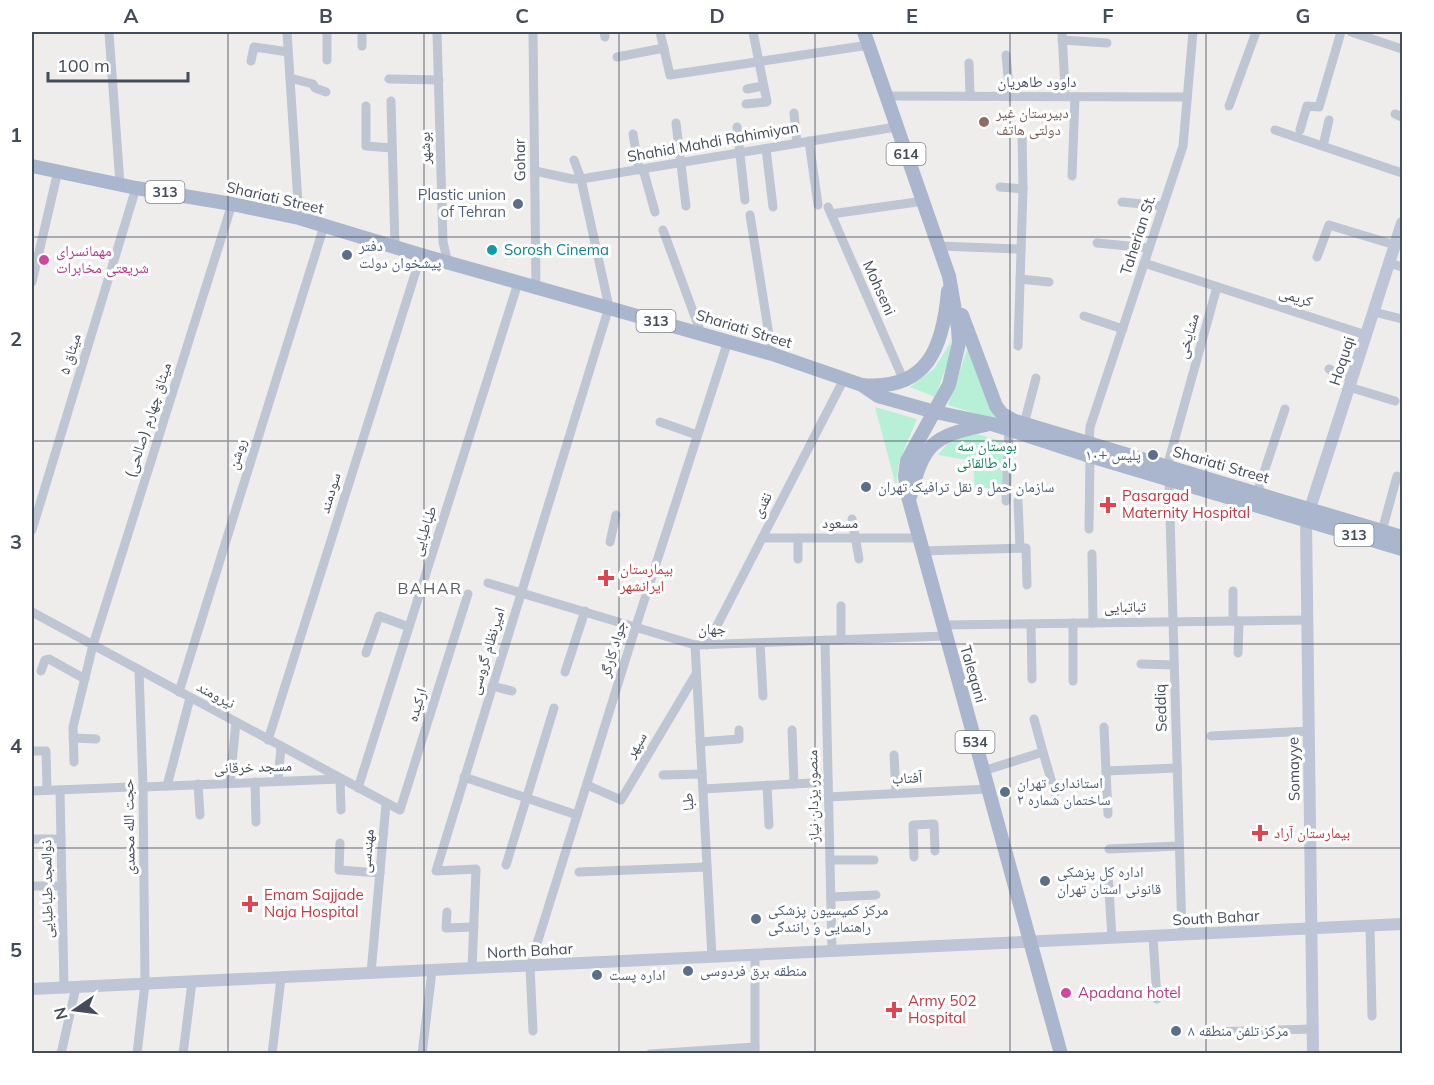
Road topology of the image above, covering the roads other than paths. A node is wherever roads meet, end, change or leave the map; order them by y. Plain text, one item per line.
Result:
1 (287, 32) edge
2 (327, 32) edge
3 (362, 32) edge
4 (437, 32) edge
5 (533, 32) edge
6 (660, 32) edge
7 (753, 32) edge
8 (1192, 32) edge
9 (1256, 32) edge
10 (1341, 32) edge
11 (1351, 32) edge
12 (109, 33) edge
13 (1062, 36) edge
14 (1379, 36) edge
15 (867, 38) edge
16 (1107, 43) dead end
17 (362, 46) dead end
18 (664, 48) junction
19 (1402, 49) edge
20 (288, 52) junction
21 (1006, 55) dead end
22 (617, 57) dead end
23 (327, 60) dead end
24 (251, 61) dead end
25 (758, 62) junction
26 (969, 63) dead end
27 (290, 78) junction
28 (389, 79) dead end
29 (439, 80) junction
30 (763, 86) junction
31 (747, 89) dead end
32 (1065, 89) dead end
33 (326, 92) dead end
34 (886, 96) junction
35 (970, 96) junction
36 (1010, 96) junction
37 (1075, 97) junction
38 (1187, 97) junction
39 (391, 101) dead end
40 (746, 105) dead end
41 (366, 106) dead end
42 (1229, 106) dead end
43 (794, 114) dead end
44 (1329, 120) dead end
45 (676, 123) dead end
46 (896, 126) junction
47 (737, 127) dead end
48 (1275, 130) dead end
49 (1300, 130) dead end
50 (633, 134) dead end
51 (1022, 135) dead end
52 (809, 141) junction
53 (797, 143) junction
54 (1323, 146) junction
55 (392, 148) junction
56 (766, 148) junction
57 (740, 153) junction
58 (574, 160) dead end
59 (682, 163) junction
60 (35, 169) edge
61 (641, 170) junction
62 (58, 171) junction
63 (535, 171) junction
64 (1402, 172) edge
65 (1072, 176) dead end
66 (581, 179) junction
67 (120, 184) junction
68 (1000, 187) dead end
69 (136, 188) junction
70 (1023, 189) junction
71 (745, 200) dead end
72 (924, 201) junction
73 (1122, 202) dead end
74 (232, 204) junction
75 (686, 206) dead end
76 (1163, 206) junction
77 (773, 207) dead end
78 (825, 209) junction
79 (655, 212) dead end
80 (750, 215) dead end
81 (299, 218) junction
82 (1402, 223) edge
83 (324, 226) junction
84 (663, 230) dead end
85 (1097, 243) dead end
86 (1395, 245) junction
87 (939, 246) junction
88 (395, 247) junction
89 (1149, 248) junction
90 (1021, 249) junction
91 (421, 255) junction
92 (1317, 257) dead end
93 (448, 263) junction
94 (1144, 263) junction
95 (1390, 263) junction
96 (1402, 267) edge
97 (949, 276) junction
98 (1020, 279) junction
99 (32, 282) edge
100 (1049, 282) dead end
101 (518, 283) junction
102 (1217, 287) junction
103 (536, 288) junction
104 (609, 307) junction
105 (1374, 312) junction
106 (1084, 316) dead end
107 (1402, 319) edge
108 (1123, 329) junction
109 (701, 333) junction
110 (1366, 335) junction
111 (728, 341) junction
112 (1018, 346) dead end
113 (772, 354) junction
114 (1329, 369) dead end
115 (1036, 378) dead end
116 (844, 379) junction
117 (904, 381) junction
118 (1350, 383) junction
119 (862, 385) junction
120 (1395, 401) dead end
121 (1285, 409) dead end
122 (935, 412) junction
123 (660, 422) dead end
124 (992, 424) junction
125 (1024, 424) junction
126 (1009, 430) junction
127 (697, 435) junction
128 (1089, 450) junction
129 (1168, 473) junction
130 (1397, 476) dead end
131 (1257, 493) junction
132 (1006, 501) dead end
133 (1018, 501) dead end
134 (909, 502) junction
135 (616, 514) dead end
136 (1308, 515) junction
137 (852, 519) dead end
138 (1089, 529) dead end
139 (32, 530) edge
140 (1382, 531) junction
141 (1402, 537) edge
142 (762, 538) junction
143 (798, 538) junction
144 (855, 538) junction
145 (610, 542) dead end
146 (920, 545) junction
147 (1020, 548) junction
148 (1402, 549) edge
149 (1092, 554) dead end
150 (798, 559) dead end
151 (859, 559) dead end
152 (488, 583) dead end
153 (1027, 585) dead end
154 (1233, 591) dead end
155 (521, 593) junction
156 (468, 594) dead end
157 (840, 606) dead end
158 (585, 611) junction
159 (32, 612) edge
160 (1308, 620) junction
161 (1236, 621) junction
162 (1173, 622) junction
163 (1074, 623) junction
164 (1093, 623) junction
165 (1031, 624) junction
166 (409, 627) junction
167 (636, 627) junction
168 (943, 630) junction
169 (825, 640) junction
170 (841, 640) junction
171 (760, 643) junction
172 (93, 645) junction
173 (694, 645) junction
174 (707, 645) junction
175 (366, 653) dead end
176 (1238, 653) dead end
177 (1141, 664) dead end
178 (1174, 665) junction
179 (139, 670) junction
180 (41, 671) dead end
181 (565, 672) dead end
182 (696, 674) junction
183 (85, 679) junction
184 (1032, 679) dead end
185 (1073, 681) dead end
186 (492, 686) junction
187 (512, 691) dead end
188 (179, 692) junction
189 (763, 696) dead end
190 (190, 698) junction
191 (554, 708) dead end
192 (1034, 719) dead end
193 (236, 723) junction
194 (1104, 727) dead end
195 (738, 730) dead end
196 (792, 730) dead end
197 (1309, 731) junction
198 (1211, 736) dead end
199 (73, 738) junction
200 (96, 739) dead end
201 (268, 740) junction
202 (700, 742) junction
203 (281, 747) junction
204 (32, 751) edge
205 (1043, 752) junction
206 (894, 755) dead end
207 (74, 762) dead end
208 (1177, 768) junction
209 (982, 771) junction
210 (1106, 771) junction
211 (702, 774) junction
212 (663, 776) dead end
213 (464, 777) junction
214 (340, 779) junction
215 (278, 781) junction
216 (255, 782) junction
217 (828, 782) junction
218 (230, 783) junction
219 (198, 784) junction
220 (794, 784) junction
221 (587, 785) junction
222 (767, 785) junction
223 (143, 786) junction
224 (167, 786) junction
225 (131, 787) dead end
226 (358, 789) junction
227 (703, 789) junction
228 (988, 789) junction
229 (46, 790) junction
230 (60, 790) junction
231 (32, 791) edge
232 (1055, 793) dead end
233 (896, 794) junction
234 (528, 797) junction
235 (828, 797) junction
236 (386, 804) junction
237 (341, 810) dead end
238 (1108, 814) dead end
239 (200, 815) dead end
240 (577, 815) junction
241 (256, 822) dead end
242 (769, 825) dead end
243 (32, 839) edge
244 (61, 839) junction
245 (340, 843) dead end
246 (1179, 846) junction
247 (1108, 849) dead end
248 (935, 851) dead end
249 (914, 857) dead end
250 (830, 860) junction
251 (874, 860) dead end
252 (506, 865) dead end
253 (707, 867) junction
254 (579, 872) dead end
255 (380, 873) junction
256 (1108, 874) dead end
257 (32, 886) edge
258 (62, 886) junction
259 (876, 896) dead end
260 (831, 897) junction
261 (447, 912) dead end
262 (1402, 924) edge
263 (1370, 926) junction
264 (474, 927) junction
265 (1311, 929) junction
266 (1182, 935) junction
267 (1153, 937) junction
268 (1112, 938) junction
269 (1030, 942) junction
270 (832, 952) junction
271 (755, 956) junction
272 (712, 957) junction
273 (530, 966) junction
274 (472, 969) junction
275 (432, 971) junction
276 (371, 974) junction
277 (281, 978) junction
278 (192, 982) junction
279 (145, 984) junction
280 (70, 988) junction
281 (32, 989) edge
282 (1157, 999) dead end
283 (1372, 1016) dead end
284 (1313, 1029) junction
285 (533, 1031) dead end
286 (1210, 1032) dead end
287 (755, 1050) edge
288 (61, 1053) edge
289 (137, 1053) edge
290 (183, 1053) edge
291 (272, 1053) edge
292 (422, 1053) edge
293 (650, 1053) edge
294 (1061, 1053) edge
295 (1313, 1053) edge

1 - 20 street
2 - 23 street
3 - 17 street
4 - 29 street, بوشهر
5 - 63 street, Gohar
6 - 18 street
7 - 25 street
8 - 38 street, Taherian St.
9 - 42 street
10 - 49 street
11 - 14 street
12 - 67 street
13 - 16 street
13 - 32 street
14 - 19 street
15 - 25 street
15 - 34 main road, 614
18 - 22 street
18 - 25 street
20 - 24 street
20 - 27 street
21 - 36 street
25 - 30 street
26 - 35 street
27 - 33 street
27 - 81 street
28 - 29 street
29 - 93 street, بوشهر
30 - 31 street
30 - 40 street
34 - 35 street, داوود طاهریان
34 - 46 main road, 614
35 - 36 street, داوود طاهریان
36 - 37 street, داوود طاهریان
37 - 38 street, داوود طاهریان
37 - 65 street
38 - 76 street, Taherian St.
39 - 55 street
41 - 55 street
43 - 53 street
44 - 54 street
45 - 59 street
46 - 52 street, Shahid Mahdi Rahimiyan
46 - 72 main road, 614
47 - 57 street
48 - 54 street
50 - 61 street
51 - 70 street
52 - 53 street, Shahid Mahdi Rahimiyan
52 - 78 street, Mohseni
53 - 56 street, Shahid Mahdi Rahimiyan
54 - 64 street
55 - 88 street
56 - 57 street, Shahid Mahdi Rahimiyan
56 - 77 street
57 - 59 street, Shahid Mahdi Rahimiyan
57 - 71 street
58 - 66 street
59 - 61 street, Shahid Mahdi Rahimiyan
59 - 75 street
60 - 62 main road, Shariati Street / 313
61 - 66 street, Shahid Mahdi Rahimiyan
61 - 79 street
62 - 67 main road, Shariati Street / 313
62 - 99 street
63 - 66 street, Shahid Mahdi Rahimiyan
63 - 103 street, Gohar
66 - 104 street
67 - 69 main road, Shariati Street / 313
68 - 70 street
69 - 74 main road, Shariati Street / 313
69 - 139 street, میثاق ۵
70 - 90 street
72 - 78 street
72 - 87 main road, 614
73 - 76 street
74 - 81 main road, Shariati Street / 313
74 - 172 street, میثاق چهارم (صالحی)
76 - 89 street, Taherian St.
78 - 117 street, Mohseni
80 - 113 street
81 - 83 main road, Shariati Street / 313
82 - 86 main road, Hoquqi
83 - 88 main road, Shariati Street / 313
83 - 188 street, روشن
84 - 109 street
85 - 89 street
86 - 92 street
86 - 95 main road, Hoquqi
87 - 90 street
87 - 97 main road, 614
88 - 91 main road, Shariati Street / 313
89 - 94 street, Taherian St.
90 - 98 street
91 - 93 main road, Shariati Street / 313
91 - 201 street, سودمند
93 - 101 main road, Shariati Street / 313
94 - 102 street
94 - 108 street, Taherian St.
95 - 96 street
95 - 105 main road, Hoquqi
97 - 117 main road
97 - 122 main road, 614
97 - 125 main road, Shariati Street / 313
98 - 100 street
98 - 112 street
101 - 103 main road, Shariati Street / 313
101 - 166 street, طباطبایی
102 - 110 street, کریمی
102 - 129 street, مشایخی
103 - 104 main road, Shariati Street / 313
104 - 109 main road, Shariati Street / 313
104 - 155 street, امیرنظام گروسی
105 - 107 street
105 - 110 main road, Hoquqi
106 - 108 street
108 - 128 street, Taherian St.
109 - 111 main road, Shariati Street / 313
110 - 118 main road, Hoquqi
111 - 113 main road, Shariati Street / 313
111 - 127 street, جواد کارگر
113 - 116 main road, Shariati Street / 313
114 - 118 street
115 - 125 street
116 - 119 main road, Shariati Street / 313
116 - 142 street, نقدی
117 - 119 main road
118 - 120 street
118 - 136 main road, Hoquqi
119 - 122 main road, Shariati Street / 313
121 - 131 street
122 - 124 main road, Shariati Street / 313
122 - 134 main road, Taleqani / 534
123 - 127 street
124 - 126 main road, Shariati Street / 313
124 - 134 main road
125 - 128 main road, Shariati Street / 313
126 - 128 main road, Shariati Street / 313
126 - 132 street
127 - 167 street, جواد کارگر
128 - 129 main road, Shariati Street / 313
128 - 138 street, Taherian St.
129 - 131 main road, Shariati Street / 313
129 - 136 main road, Shariati Street / 313
129 - 162 street, Seddiq
130 - 140 street
131 - 136 main road, Shariati Street / 313
133 - 147 street
134 - 146 main road, Taleqani / 534
135 - 145 street
136 - 140 main road, Shariati Street / 313
136 - 148 main road, Shariati Street / 313
136 - 160 main road, Somayye
137 - 144 street
140 - 141 main road, Shariati Street / 313
142 - 143 street, مسعود
142 - 174 street, نقدی
143 - 144 street, مسعود
143 - 150 street
144 - 146 street, مسعود
144 - 151 street
146 - 147 street, مسعود
146 - 168 main road, Taleqani / 534
147 - 153 street
149 - 164 street
152 - 155 street, جهان
154 - 161 street
155 - 158 street, جهان
155 - 186 street, امیرنظام گروسی
156 - 236 street, ارکیده
157 - 170 street
158 - 167 street, جهان
158 - 181 street
159 - 172 street, نیرومند
160 - 161 street, تباتبایی
160 - 197 main road, Somayye
161 - 162 street, تباتبایی
161 - 176 street
162 - 164 street, تباتبایی
162 - 178 street, Seddiq
163 - 164 street, تباتبایی
163 - 165 street, تباتبایی
163 - 185 street
165 - 168 street, تباتبایی
165 - 184 street
166 - 175 street
166 - 226 street, طباطبایی
167 - 173 street, جهان
167 - 221 street, جواد کارگر
168 - 170 street, جهان
168 - 209 main road, Taleqani / 534
169 - 170 street, جهان
169 - 171 street, جهان
169 - 217 street, منصور یزدان نیاز
171 - 174 street, جهان
171 - 189 street
172 - 179 street, نیرومند
172 - 183 street, میثاق چهارم (صالحی)
173 - 174 street, جهان
173 - 182 street, طبا
177 - 178 street
178 - 208 street, Seddiq
179 - 188 street, نیرومند
179 - 223 street, حجت الله محمدی
180 - 183 street
182 - 202 street, طبا
182 - 221 street, سپهر
183 - 199 street, میثاق چهارم (صالحی)
186 - 187 street
186 - 213 street, امیرنظام گروسی
188 - 190 street, نیرومند
190 - 193 street, نیرومند
190 - 224 street
191 - 234 street
192 - 205 street
193 - 201 street, نیرومند
193 - 218 street
194 - 210 street
195 - 202 street
196 - 220 street
197 - 198 street
197 - 265 main road, Somayye
199 - 200 street
199 - 207 street, میثاق چهارم (صالحی)
201 - 203 street, نیرومند
202 - 211 street, طبا
203 - 214 street, نیرومند
203 - 215 street
204 - 229 street
205 - 209 street
205 - 232 street
206 - 233 street
208 - 210 street
208 - 246 street, Seddiq
209 - 228 main road, Taleqani / 534
210 - 238 street
211 - 212 street
211 - 227 street, طبا
213 - 234 street
213 - 264 street, امیرنظام گروسی
214 - 215 street, مسجد خرقانی
214 - 226 street, نیرومند
214 - 237 street
215 - 216 street, مسجد خرقانی
216 - 218 street, مسجد خرقانی
216 - 241 street
217 - 220 street
217 - 235 street, منصور یزدان نیاز
218 - 219 street, مسجد خرقانی
219 - 224 street, مسجد خرقانی
219 - 239 street
220 - 222 street
221 - 240 street, جواد کارگر
222 - 227 street
222 - 242 street
223 - 224 street, مسجد خرقانی
223 - 279 street, حجت الله محمدی
225 - 230 street
226 - 236 street, نیرومند
227 - 253 street, طبا
228 - 233 street, آفتاب
228 - 269 main road, Taleqani / 534
229 - 230 street
229 - 231 street
230 - 244 street, ذوالمجد طباطبایی
233 - 235 street, آفتاب
234 - 240 street
234 - 252 street
235 - 250 street, منصور یزدان نیاز
236 - 255 street, مهندسی
240 - 273 street, جواد کارگر
243 - 244 street
244 - 258 street, ذوالمجد طباطبایی
245 - 255 street
246 - 247 street
246 - 266 street, Seddiq
248 - 249 street
250 - 251 street
250 - 260 street, منصور یزدان نیاز
253 - 254 street
253 - 272 street, طبا
255 - 276 street, مهندسی
256 - 268 street
257 - 258 street
258 - 280 street, ذوالمجد طباطبایی
259 - 260 street
260 - 270 street, منصور یزدان نیاز
261 - 264 street
262 - 263 main road, South Bahar
263 - 265 main road, South Bahar
263 - 283 street
264 - 274 street, امیرنظام گروسی
265 - 266 main road, South Bahar
265 - 284 main road, Somayye
266 - 267 main road, South Bahar
267 - 268 main road, South Bahar
267 - 282 street
268 - 269 main road, South Bahar
269 - 270 main road, North Bahar
269 - 294 main road, Taleqani / 534
270 - 271 main road, North Bahar
271 - 272 main road, North Bahar
271 - 287 street
272 - 273 main road, North Bahar
273 - 274 main road, North Bahar
273 - 285 street, جواد کارگر
274 - 275 main road, North Bahar
275 - 276 main road, North Bahar
275 - 292 street
276 - 277 main road, North Bahar
277 - 278 main road, North Bahar
277 - 291 street
278 - 279 main road, North Bahar
278 - 290 street
279 - 280 main road, North Bahar
279 - 289 street, حجت الله محمدی
280 - 281 main road, North Bahar
280 - 288 street, ذوالمجد طباطبایی
284 - 286 street
284 - 295 main road, Somayye
287 - 293 street

